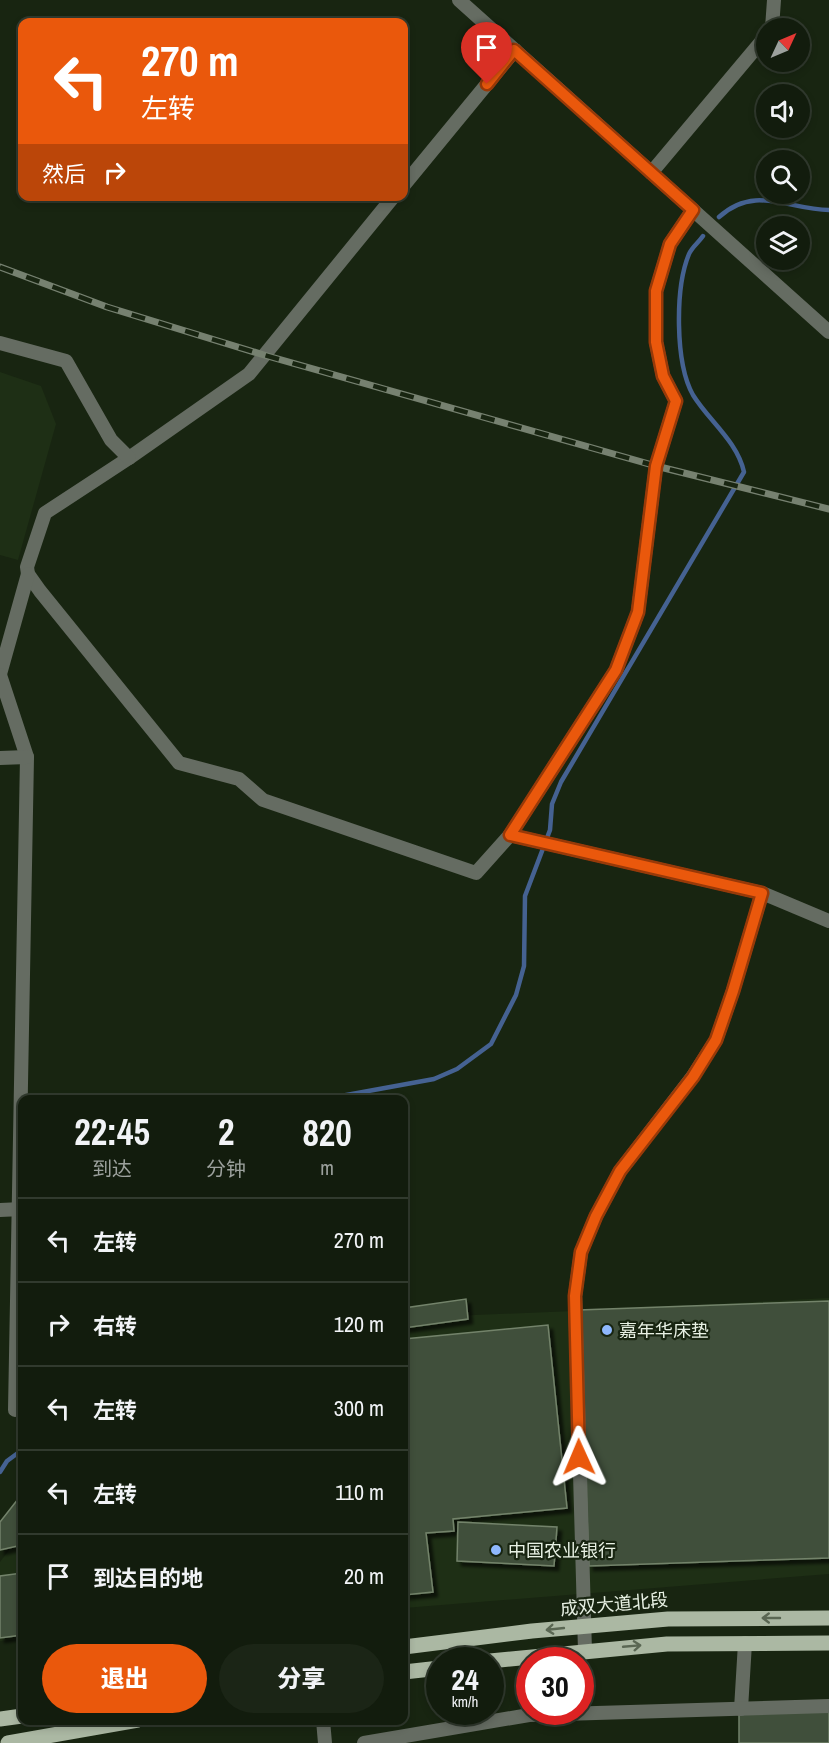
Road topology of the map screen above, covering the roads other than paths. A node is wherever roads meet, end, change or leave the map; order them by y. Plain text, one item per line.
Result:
1 (459, 0) edge
2 (774, 0) edge
3 (773, 18) edge
4 (756, 48) edge
5 (514, 50) junction
6 (651, 173) junction
7 (408, 180) edge
8 (390, 201) edge
9 (693, 210) junction
10 (829, 332) edge
11 (0, 343) edge
12 (129, 458) junction
13 (28, 574) junction
14 (0, 674) edge
15 (27, 757) junction
16 (0, 758) edge
17 (510, 835) junction
18 (762, 893) junction
19 (829, 921) edge
20 (23, 1095) edge
21 (18, 1209) edge
22 (0, 1210) edge
23 (18, 1310) edge
24 (15, 1410) dead end
25 (829, 1618) edge
26 (583, 1626) junction
27 (745, 1643) junction
28 (829, 1643) edge
29 (408, 1647) edge
30 (585, 1647) edge
31 (594, 1650) edge
32 (426, 1670) edge
33 (408, 1672) edge
34 (829, 1706) edge
35 (741, 1709) junction
36 (18, 1717) edge
37 (0, 1719) edge
38 (110, 1725) edge
39 (323, 1725) edge
40 (8, 1743) edge
41 (325, 1743) edge
42 (364, 1743) edge

1 - 5 street
2 - 3 street
4 - 6 street
5 - 6 street
5 - 7 street
6 - 9 street
8 - 12 street
9 - 10 street
9 - 17 street
11 - 12 street
12 - 13 street
13 - 14 street
13 - 17 street
14 - 15 street
15 - 16 street
15 - 20 street
17 - 18 street
18 - 19 street
18 - 26 street
21 - 22 street
23 - 24 street
25 -> 26 main road, 成双大道北段
26 -> 29 main road, 成双大道北段
26 - 30 street
27 - 28 main road
31 -> 27 main road
27 - 35 street
32 - 33 main road
34 - 35 street
35 - 42 street
36 - 37 main road
38 - 40 main road
39 - 41 street

